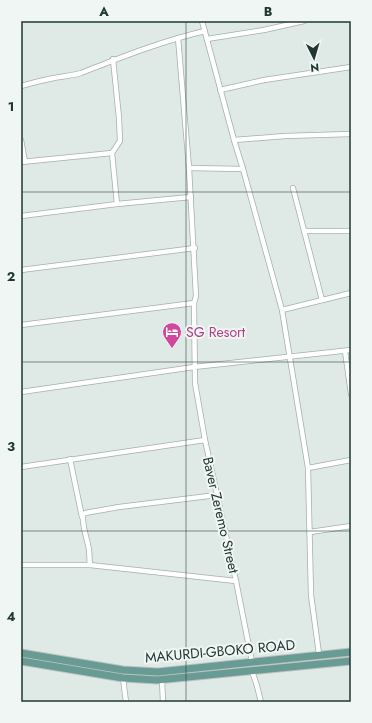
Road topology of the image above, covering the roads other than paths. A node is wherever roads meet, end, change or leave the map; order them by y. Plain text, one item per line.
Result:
1 (202, 21) edge
2 (304, 21) edge
3 (205, 31) junction
4 (178, 38) junction
5 (207, 39) junction
6 (113, 59) junction
7 (351, 67) edge
8 (21, 86) edge
9 (220, 90) junction
10 (351, 134) edge
11 (21, 140) edge
12 (234, 140) junction
13 (112, 153) junction
14 (23, 162) edge
15 (189, 168) junction
16 (243, 169) junction
17 (293, 188) dead end
18 (191, 197) junction
19 (117, 204) junction
20 (21, 216) edge
21 (304, 231) junction
22 (351, 231) edge
23 (195, 248) junction
24 (21, 270) edge
25 (351, 293) edge
26 (322, 300) junction
27 (194, 303) junction
28 (282, 310) junction
29 (21, 325) edge
30 (351, 350) edge
31 (345, 351) junction
32 (290, 356) junction
33 (194, 367) junction
34 (21, 392) edge
35 (351, 394) edge
36 (205, 440) junction
37 (70, 460) junction
38 (351, 460) edge
39 (21, 467) edge
40 (308, 468) junction
41 (217, 495) junction
42 (82, 517) junction
43 (351, 526) edge
44 (310, 532) junction
45 (21, 565) edge
46 (90, 565) junction
47 (236, 580) junction
48 (351, 652) edge
49 (21, 653) edge
50 (319, 654) junction
51 (351, 660) edge
52 (21, 661) edge
53 (252, 662) junction
54 (252, 671) junction
55 (158, 672) junction
56 (123, 678) junction
57 (159, 680) junction
58 (126, 702) edge
59 (163, 702) edge
60 (261, 702) edge

1 - 3 street
2 - 5 street
3 - 4 street
3 - 5 street
4 - 6 street
4 - 15 street, Baver Zeremo Street
5 - 9 street
6 - 8 street
6 - 13 street
7 - 9 street
9 - 12 street
10 - 12 street
11 - 14 street
12 - 16 street
13 - 14 street
13 - 19 street
15 - 16 street
15 - 18 street, Baver Zeremo Street
16 - 28 street
17 - 21 street
18 - 19 street
18 - 23 street, Baver Zeremo Street
19 - 20 street
21 - 22 street
21 - 26 street
23 - 24 street
23 - 27 street, Baver Zeremo Street
25 - 26 street
26 - 28 street
27 - 29 street
27 - 33 street, Baver Zeremo Street
28 - 32 street
30 - 31 street
31 - 32 street
31 - 35 street
32 - 33 street
32 - 40 street
33 - 34 street
33 - 36 street, Baver Zeremo Street
36 - 37 street
36 - 41 street, Baver Zeremo Street
37 - 39 street
37 - 42 street
38 - 40 street
40 - 44 street
41 - 42 street
41 - 47 street, Baver Zeremo Street
42 - 46 street
43 - 44 street
44 - 50 street
45 - 46 street
46 - 47 street
47 - 53 street, Baver Zeremo Street
48 - 50 main road, MAKURDI-GBOKO ROAD
49 - 55 main road, MAKURDI-GBOKO ROAD
50 - 53 main road, MAKURDI-GBOKO ROAD
51 - 54 main road
52 - 56 main road
53 - 55 main road, MAKURDI-GBOKO ROAD
54 - 57 main road
54 - 60 street
55 - 57 main road
56 - 57 main road
56 - 58 street
57 - 59 street

